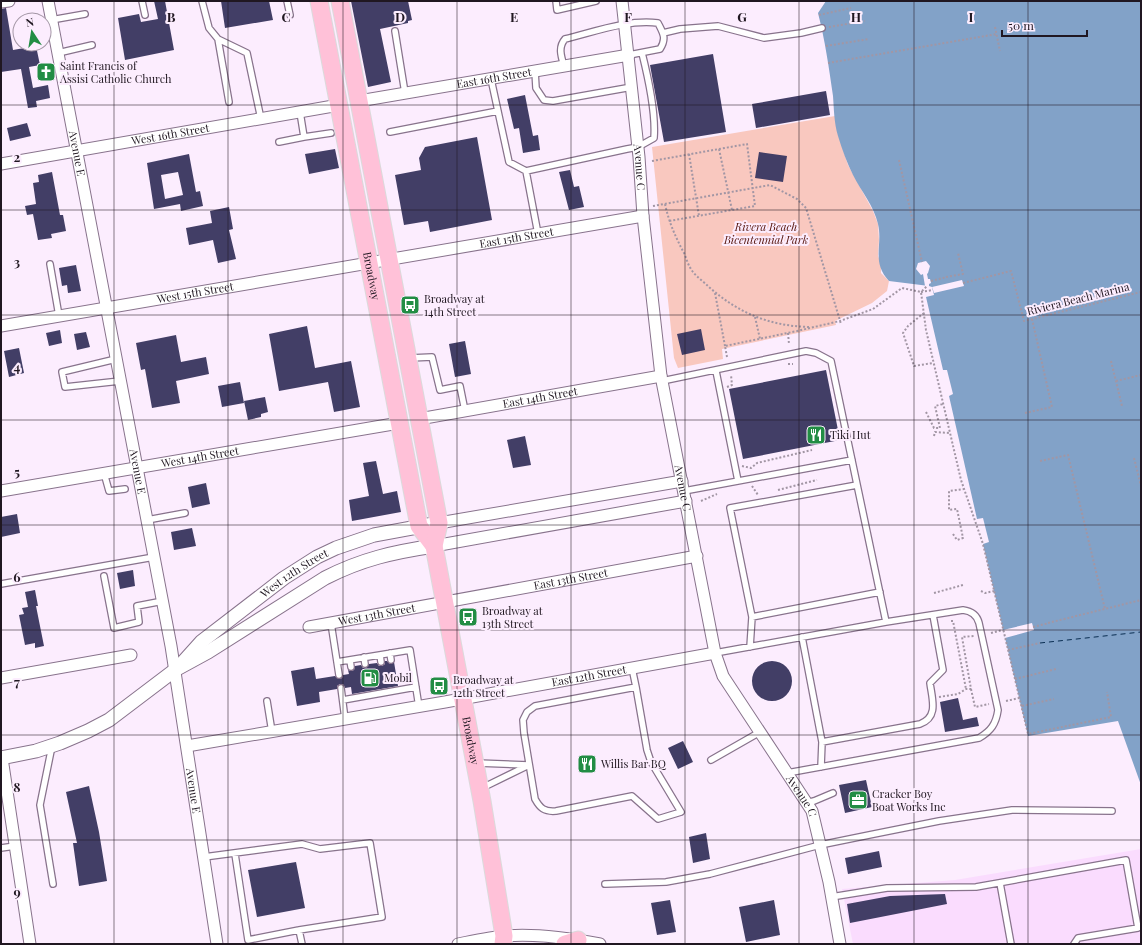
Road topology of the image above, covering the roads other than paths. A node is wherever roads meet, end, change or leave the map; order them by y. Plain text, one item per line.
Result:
1 (9, 1) edge
2 (48, 1) edge
3 (142, 1) edge
4 (202, 1) edge
5 (287, 1) edge
6 (319, 1) edge
7 (340, 1) edge
8 (556, 1) edge
9 (596, 1) edge
10 (622, 1) edge
11 (1, 2) edge
12 (50, 12) edge
13 (85, 14) dead end
14 (144, 15) dead end
15 (290, 15) dead end
16 (52, 20) edge
17 (625, 24) junction
18 (52, 26) edge
19 (822, 28) road end
20 (395, 31) dead end
21 (663, 33) junction
22 (218, 39) junction
23 (92, 45) dead end
24 (57, 53) junction
25 (642, 53) junction
26 (629, 55) junction
27 (564, 66) junction
28 (535, 71) junction
29 (491, 79) junction
30 (632, 87) junction
31 (405, 93) junction
32 (359, 101) junction
33 (229, 102) dead end
34 (339, 105) junction
35 (498, 111) junction
36 (300, 112) junction
37 (261, 118) junction
38 (390, 132) dead end
39 (331, 133) dead end
40 (304, 137) junction
41 (279, 142) dead end
42 (638, 147) junction
43 (76, 150) junction
44 (1, 164) edge
45 (526, 171) junction
46 (643, 216) junction
47 (538, 234) junction
48 (389, 260) junction
49 (369, 263) junction
50 (50, 264) dead end
51 (106, 308) junction
52 (60, 316) junction
53 (1, 326) edge
54 (116, 359) junction
55 (408, 359) junction
56 (716, 371) junction
57 (662, 378) junction
58 (120, 381) junction
59 (465, 411) junction
60 (419, 420) junction
61 (399, 423) junction
62 (852, 460) junction
63 (137, 467) junction
64 (104, 473) junction
65 (738, 481) junction
66 (857, 485) junction
67 (125, 489) dead end
68 (1, 491) edge
69 (684, 491) junction
70 (185, 513) dead end
71 (147, 520) junction
72 (439, 523) junction
73 (419, 526) junction
74 (434, 546) junction
75 (697, 556) junction
76 (154, 557) junction
77 (104, 576) dead end
78 (1, 584) edge
79 (880, 592) junction
80 (163, 601) junction
81 (445, 602) junction
82 (933, 615) junction
83 (752, 617) junction
84 (886, 622) junction
85 (331, 623) junction
86 (309, 627) dead end
87 (802, 637) junction
88 (750, 647) junction
89 (390, 653) junction
90 (715, 653) junction
91 (131, 655) dead end
92 (380, 655) junction
93 (364, 658) junction
94 (350, 660) junction
95 (391, 660) dead end
96 (337, 662) junction
97 (381, 662) dead end
98 (365, 664) dead end
99 (351, 667) dead end
100 (632, 668) junction
101 (176, 670) junction
102 (339, 676) dead end
103 (1, 678) edge
104 (416, 687) junction
105 (636, 687) junction
106 (341, 688) dead end
107 (463, 699) junction
108 (343, 700) junction
109 (267, 701) dead end
110 (419, 706) junction
111 (345, 719) junction
112 (272, 732) junction
113 (760, 732) junction
114 (822, 742) junction
115 (52, 746) junction
116 (187, 746) junction
117 (1, 758) edge
118 (711, 760) dead end
119 (475, 762) junction
120 (530, 765) junction
121 (821, 767) junction
122 (787, 773) junction
123 (480, 789) junction
124 (833, 793) dead end
125 (806, 803) junction
126 (1112, 811) dead end
127 (820, 845) junction
128 (16, 846) junction
129 (1, 848) edge
130 (235, 854) junction
131 (204, 857) junction
132 (1000, 883) junction
133 (53, 884) dead end
134 (605, 884) dead end
135 (831, 897) junction
136 (299, 930) junction
137 (505, 941) edge
138 (572, 942) edge
139 (30, 944) edge
140 (217, 944) edge
141 (302, 944) edge
142 (458, 944) edge
143 (600, 944) edge
144 (840, 944) edge
145 (1010, 944) edge
146 (1074, 944) edge

1 - 11 street
2 - 12 street, Avenue E
3 - 14 lane
4 - 22 lane
5 - 15 lane
6 - 34 main road, Broadway
7 - 32 main road, Broadway
8 - 9 lane
10 - 17 street, Avenue C
13 - 16 lane
17 - 21 lane
17 - 26 street, Avenue C
17 - 27 lane
18 - 24 street, Avenue E
19 - 21 lane
20 - 31 lane
21 - 25 lane
22 - 33 lane
22 - 37 lane
23 - 24 lane
24 - 43 street, Avenue E
25 - 26 lane
25 - 42 lane
26 - 27 street, East 16th Street
26 - 30 street, Avenue C
27 - 28 street, East 16th Street
28 - 29 street, East 16th Street
28 - 30 lane
29 - 31 street, East 16th Street
29 - 35 lane
30 - 42 street, Avenue C
31 - 32 street, East 16th Street
32 - 48 main road, Broadway
34 - 36 street, West 16th Street
34 - 49 main road, Broadway
35 - 38 lane
35 - 45 lane
36 - 37 street, West 16th Street
36 - 40 lane
37 - 43 street, West 16th Street
39 - 40 lane
40 - 41 lane
42 - 45 lane
42 - 46 street, Avenue C
43 - 44 street, West 16th Street
43 - 51 street, Avenue E
45 - 47 lane
46 - 47 street, East 15th Street
46 - 57 street, Avenue C
47 - 48 street, East 15th Street
48 - 49 street, West 15th Street
48 - 55 main road, Broadway
49 - 51 street, West 15th Street
49 - 61 main road, Broadway
50 - 52 lane
51 - 52 street, West 15th Street
51 - 54 street, Avenue E
52 - 53 street, West 15th Street
54 - 58 street, Avenue E
54 - 58 lane
55 - 59 lane
55 - 60 main road, Broadway
56 - 57 lane
56 - 62 lane
56 - 65 lane
57 - 59 street, East 14th Street
57 - 69 street, Avenue C
58 - 63 street, Avenue E
59 - 60 street, East 14th Street
60 - 72 main road, Broadway
61 - 63 street, West 14th Street
61 - 73 main road, Broadway
62 - 65 lane
62 - 66 lane
63 - 64 street, West 14th Street
63 - 71 street, Avenue E
64 - 67 lane
64 - 68 street, West 14th Street
65 - 69 lane
66 - 79 lane
66 - 83 lane
69 - 72 street
69 - 74 street
69 - 75 street, Avenue C
70 - 71 lane
71 - 76 street, Avenue E
72 - 73 street, West 12th Street
72 - 74 main road, Broadway
73 - 74 main road, Broadway
73 - 101 street, West 12th Street
74 - 81 main road, Broadway
74 - 101 street, West 12th Street
75 - 81 street, East 13th Street
75 - 90 street, Avenue C
76 - 78 lane
76 - 80 street, Avenue E
77 - 80 lane
79 - 83 lane
79 - 84 lane
80 - 101 street, Avenue E
81 - 85 street, West 13th Street
81 - 107 main road, Broadway
82 - 84 lane
82 - 114 lane
82 - 121 lane
83 - 88 lane
84 - 87 lane
85 - 86 street, West 13th Street
85 - 96 lane
87 - 88 lane
87 - 114 lane
88 - 90 lane
89 - 92 lane
89 - 95 lane
89 - 104 lane
90 - 100 street, East 12th Street
90 - 113 street, Avenue C
91 - 103 street
92 - 93 lane
92 - 97 lane
93 - 94 lane
93 - 98 lane
94 - 96 lane
94 - 99 lane
96 - 102 lane
100 - 105 lane
100 - 107 street, East 12th Street
101 - 115 street, West 12th Street
101 - 116 street, Avenue E
104 - 108 lane
104 - 110 lane
105 - 120 lane
105 - 120 lane
106 - 108 lane
107 - 110 street
107 - 119 main road, Broadway
108 - 111 lane
109 - 112 lane
110 - 111 street
111 - 112 street
112 - 116 street
113 - 118 lane
113 - 122 street, Avenue C
114 - 121 lane
115 - 117 street, West 12th Street
115 - 133 lane
116 - 131 street, Avenue E
117 - 128 street
119 - 120 lane
119 - 123 main road, Broadway
120 - 123 lane
121 - 122 lane
122 - 125 street, Avenue C
123 - 137 main road, Broadway
124 - 125 lane
125 - 127 street, Avenue C
126 - 127 lane
127 - 134 lane
127 - 135 street, Avenue C
128 - 129 lane
128 - 139 street
130 - 131 lane
130 - 136 lane
130 - 136 lane
131 - 140 street, Avenue E
132 - 135 lane
132 - 145 lane
132 - 146 lane
135 - 144 street, Avenue C
136 - 141 lane
137 - 138 street
137 - 142 street
138 - 143 street

